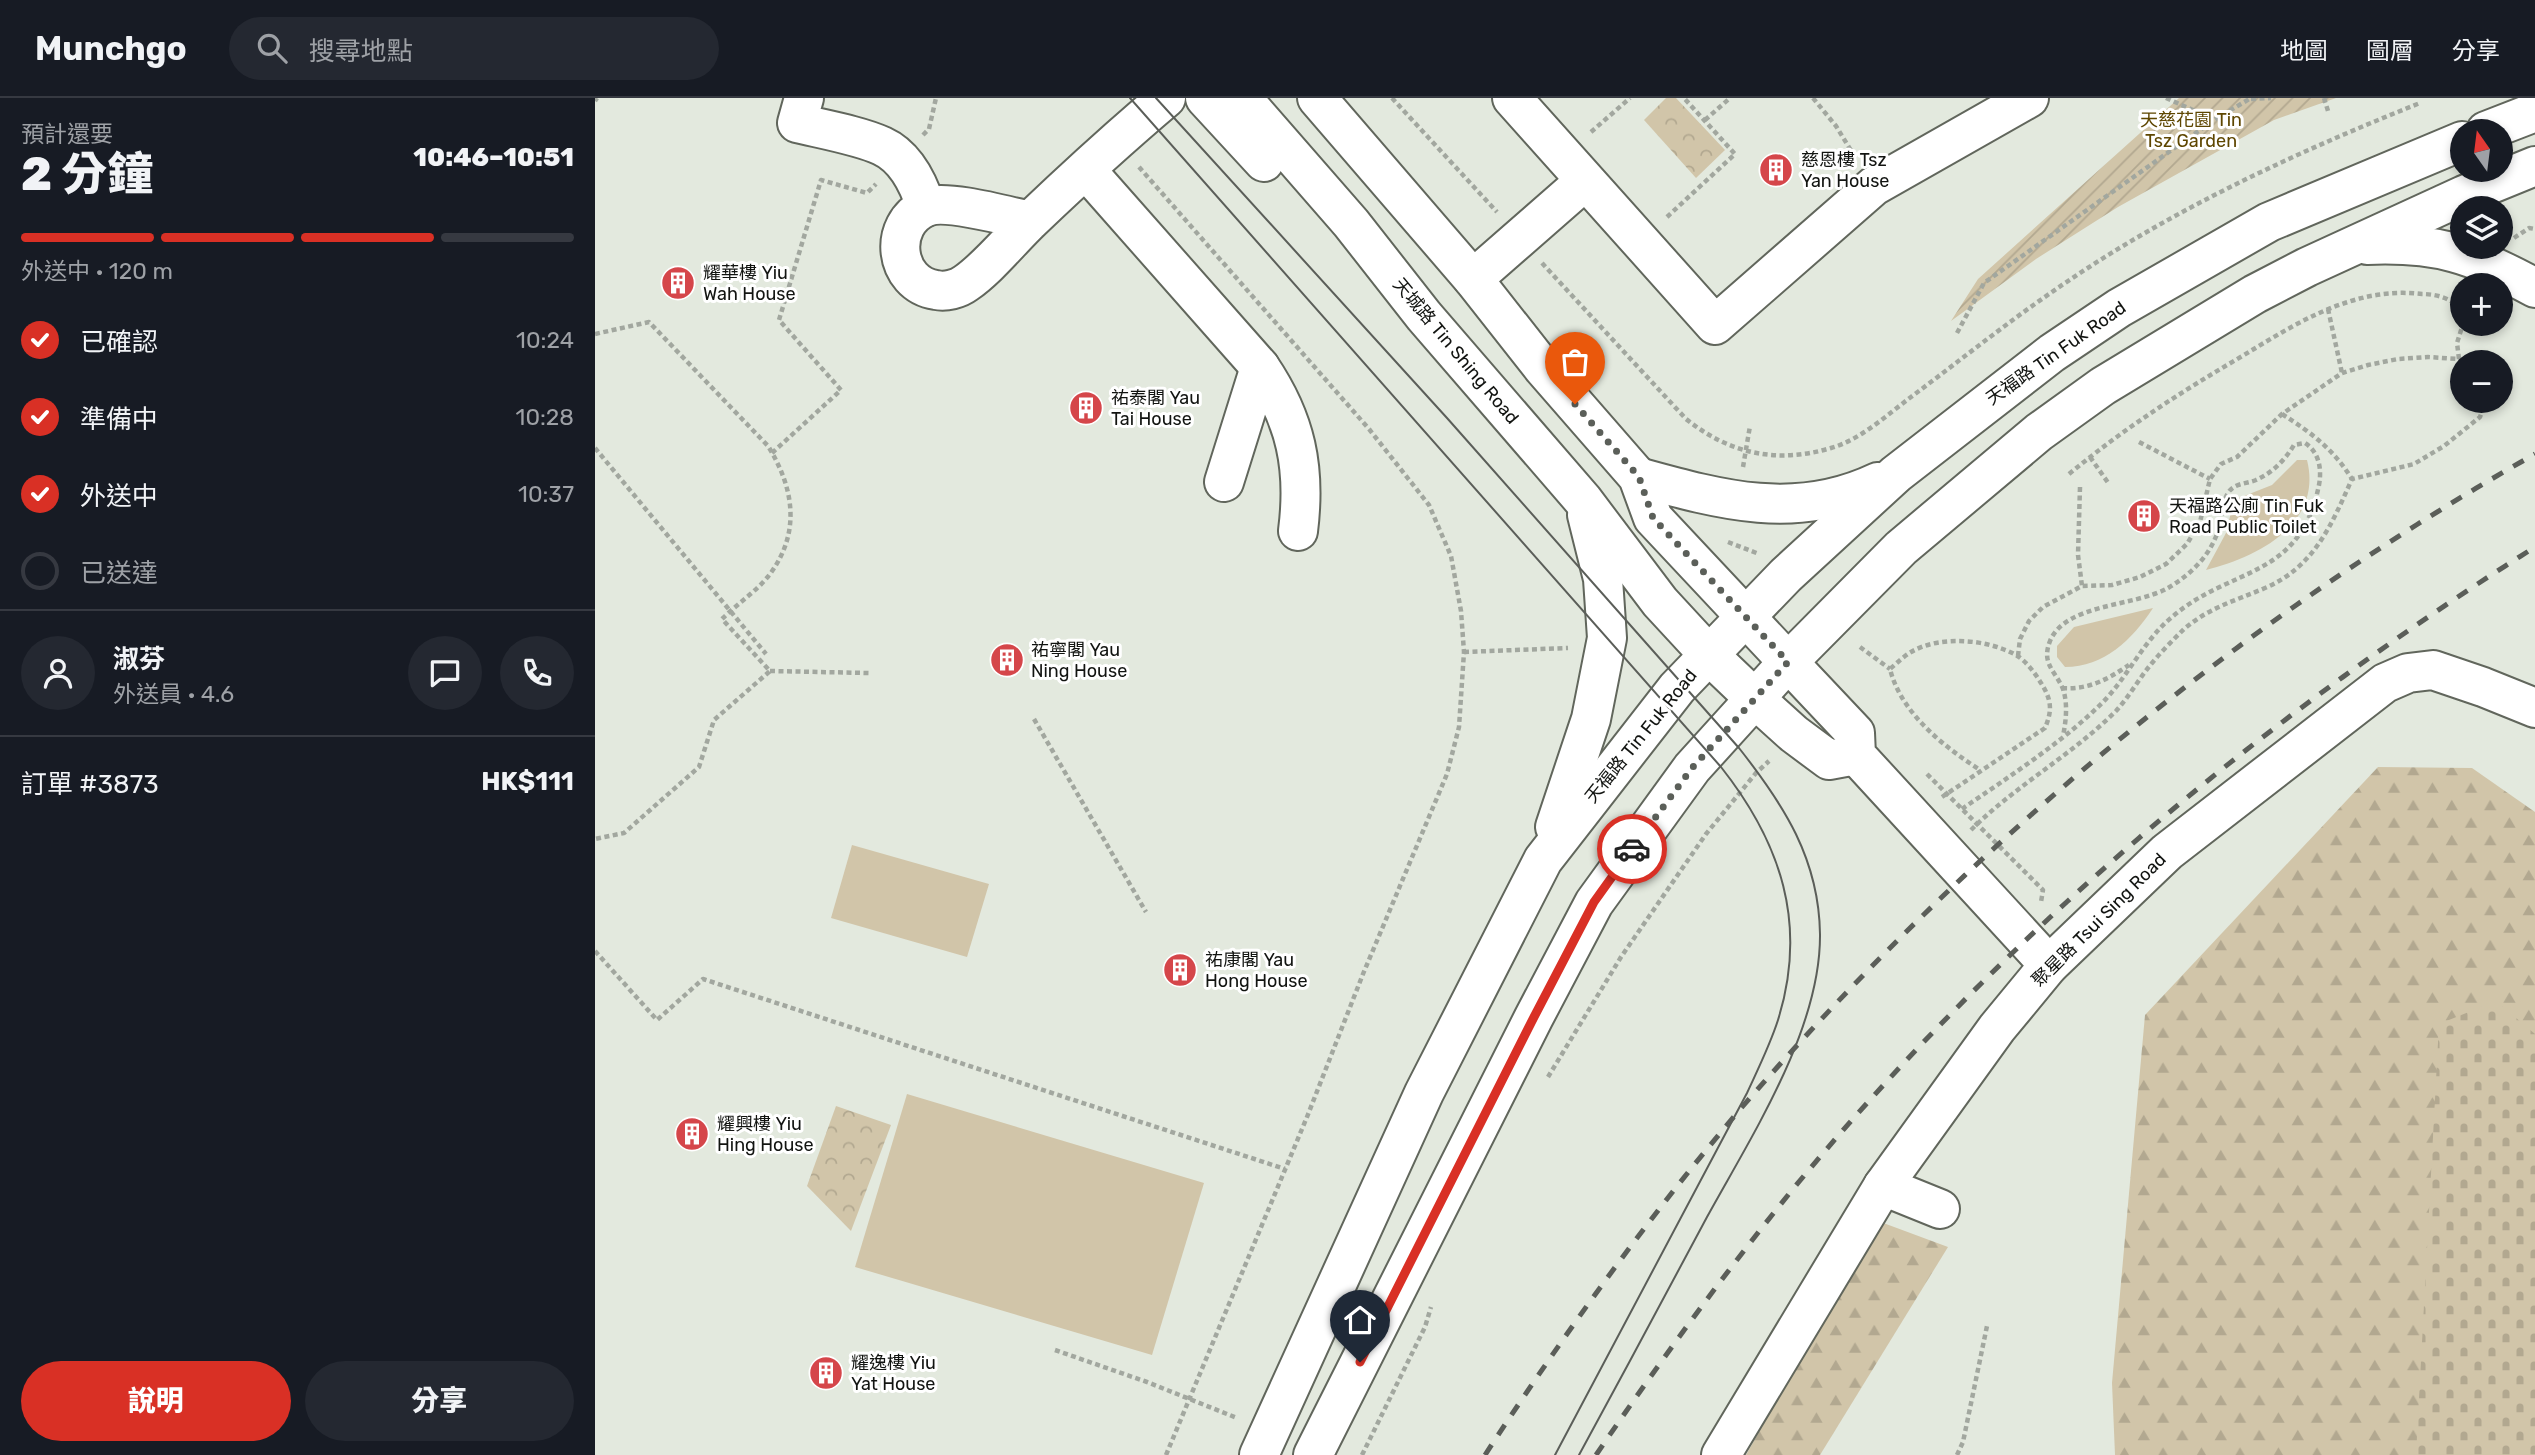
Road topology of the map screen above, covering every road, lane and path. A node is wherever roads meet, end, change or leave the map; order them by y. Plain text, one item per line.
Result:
1 (804, 98) edge
2 (1166, 98) edge
3 (1205, 98) edge
4 (1242, 98) edge
5 (1317, 98) edge
6 (1392, 98) edge
7 (1512, 98) edge
8 (1630, 98) edge
9 (1684, 98) edge
10 (1730, 98) edge
11 (1813, 98) edge
12 (2029, 98) edge
13 (2166, 98) edge
14 (2271, 98) edge
15 (2324, 98) edge
16 (2251, 99) edge
17 (2420, 103) dead end
18 (2328, 111) dead end
19 (2535, 112) edge
20 (1705, 120) junction
21 (2214, 120) junction
22 (2513, 121) edge
23 (1117, 141) junction
24 (2450, 146) edge
25 (900, 159) junction
26 (2535, 166) edge
27 (1575, 169) junction
28 (1086, 170) junction
29 (1874, 186) junction
30 (926, 207) junction
31 (1030, 221) junction
32 (1521, 239) junction
33 (1640, 242) junction
34 (2354, 246) junction
35 (1472, 279) junction
36 (2535, 288) edge
37 (2450, 301) edge
38 (2328, 309) junction
39 (1424, 316) junction
40 (1957, 333) dead end
41 (595, 334) edge
42 (2450, 358) edge
43 (1260, 367) junction
44 (2342, 373) junction
45 (2482, 413) edge
46 (2282, 414) junction
47 (1750, 426) dead end
48 (2139, 442) dead end
49 (595, 448) edge
50 (1746, 450) junction
51 (772, 453) junction
52 (2090, 457) junction
53 (1742, 471) dead end
54 (1896, 474) junction
55 (2069, 474) dead end
56 (1639, 477) junction
57 (2210, 479) junction
58 (2352, 479) junction
59 (1224, 482) dead end
60 (2109, 484) dead end
61 (2080, 487) dead end
62 (1583, 500) junction
63 (1298, 531) dead end
64 (1718, 538) dead end
65 (1763, 555) dead end
66 (2082, 586) junction
67 (1746, 618) junction
68 (1860, 647) dead end
69 (1575, 648) dead end
70 (1464, 652) junction
71 (766, 654) dead end
72 (1709, 655) junction
73 (2018, 656) junction
74 (1788, 662) junction
75 (2133, 662) junction
76 (1890, 668) junction
77 (770, 671) junction
78 (869, 673) dead end
79 (2062, 688) junction
80 (1754, 698) junction
81 (2535, 708) edge
82 (1034, 719) dead end
83 (2063, 736) junction
84 (1856, 755) junction
85 (1764, 765) dead end
86 (1918, 766) dead end
87 (1980, 770) junction
88 (1947, 794) junction
89 (1939, 799) dead end
90 (1962, 809) junction
91 (1977, 825) junction
92 (1971, 831) dead end
93 (595, 839) edge
94 (1543, 860) junction
95 (2041, 903) dead end
96 (1146, 912) dead end
97 (595, 951) edge
98 (2049, 965) junction
99 (1543, 1084) dead end
100 (1285, 1169) junction
101 (1883, 1186) junction
102 (1940, 1209) dead end
103 (1433, 1301) dead end
104 (1987, 1326) dead end
105 (1055, 1350) dead end
106 (1190, 1400) junction
107 (1242, 1420) dead end
108 (1166, 1455) edge
109 (1259, 1455) edge
110 (1313, 1455) edge
111 (1361, 1455) edge
112 (1721, 1455) edge
113 (1957, 1455) edge

1 - 25 main road
2 - 23 main road
3 - 39 main road
4 - 39 main road, 天城路 Tin Shing Road
5 - 35 main road
6 - 32 path
7 - 27 main road
8 - 27 path
9 - 20 path
10 - 20 path
11 - 29 path
12 - 29 main road
13 - 21 path
14 - 16 path
15 - 18 path
16 - 21 path
17 - 50 path
19 - 22 main road
20 - 33 path
21 - 40 path
23 - 28 main road
23 - 70 path
24 - 54 main road, 天福路 Tin Fuk Road
25 - 30 main road
25 - 51 path
26 - 34 main road
27 - 32 main road
27 - 33 main road
28 - 31 main road
28 - 43 main road
29 - 33 main road
30 - 31 main road
30 - 31 main road
32 - 35 main road
32 - 50 path
34 - 36 main road
34 - 74 main road
35 - 56 main road
37 - 38 path
38 - 44 path
38 - 52 path
39 - 62 main road, 天城路 Tin Shing Road
41 - 51 path
42 - 44 path
43 - 59 main road
43 - 63 main road
44 - 46 path
45 - 58 path
46 - 57 path
46 - 58 path
47 - 50 path
48 - 57 path
49 - 71 path
50 - 53 path
51 - 77 path
52 - 55 path
52 - 60 path
54 - 56 main road
54 - 67 main road, 天福路 Tin Fuk Road
56 - 67 main road
57 - 66 path
58 - 91 path
61 - 66 path
62 - 72 main road, 天城路 Tin Shing Road
62 - 94 main road
64 - 65 path
66 - 73 path
67 - 72 main road, 天福路 Tin Fuk Road
67 - 74 main road
68 - 76 path
69 - 70 path
70 - 100 path
72 - 80 main road, 天城路 Tin Shing Road
72 - 94 main road, 天福路 Tin Fuk Road
73 - 76 path
73 - 87 path
74 - 80 main road
74 - 84 main road
75 - 79 path
75 - 79 path
75 - 83 path
76 - 87 path
77 - 78 path
77 - 93 path
79 - 83 path
80 - 84 main road, 天城路 Tin Shing Road
80 - 110 main road
81 - 98 main road, 聚星路 Tsui Sing Road
82 - 96 path
83 - 90 path
84 - 98 main road
85 - 99 path
86 - 88 path
87 - 88 path
88 - 89 path
88 - 90 path
90 - 91 path
91 - 92 path
91 - 95 path
94 - 109 main road, 天福路 Tin Fuk Road
97 - 100 path
98 - 101 main road, 聚星路 Tsui Sing Road
100 - 106 path
101 - 102 main road
101 - 112 main road, 聚星路 Tsui Sing Road
103 - 111 path
104 - 113 path
105 - 106 path
106 - 107 path
106 - 108 path

